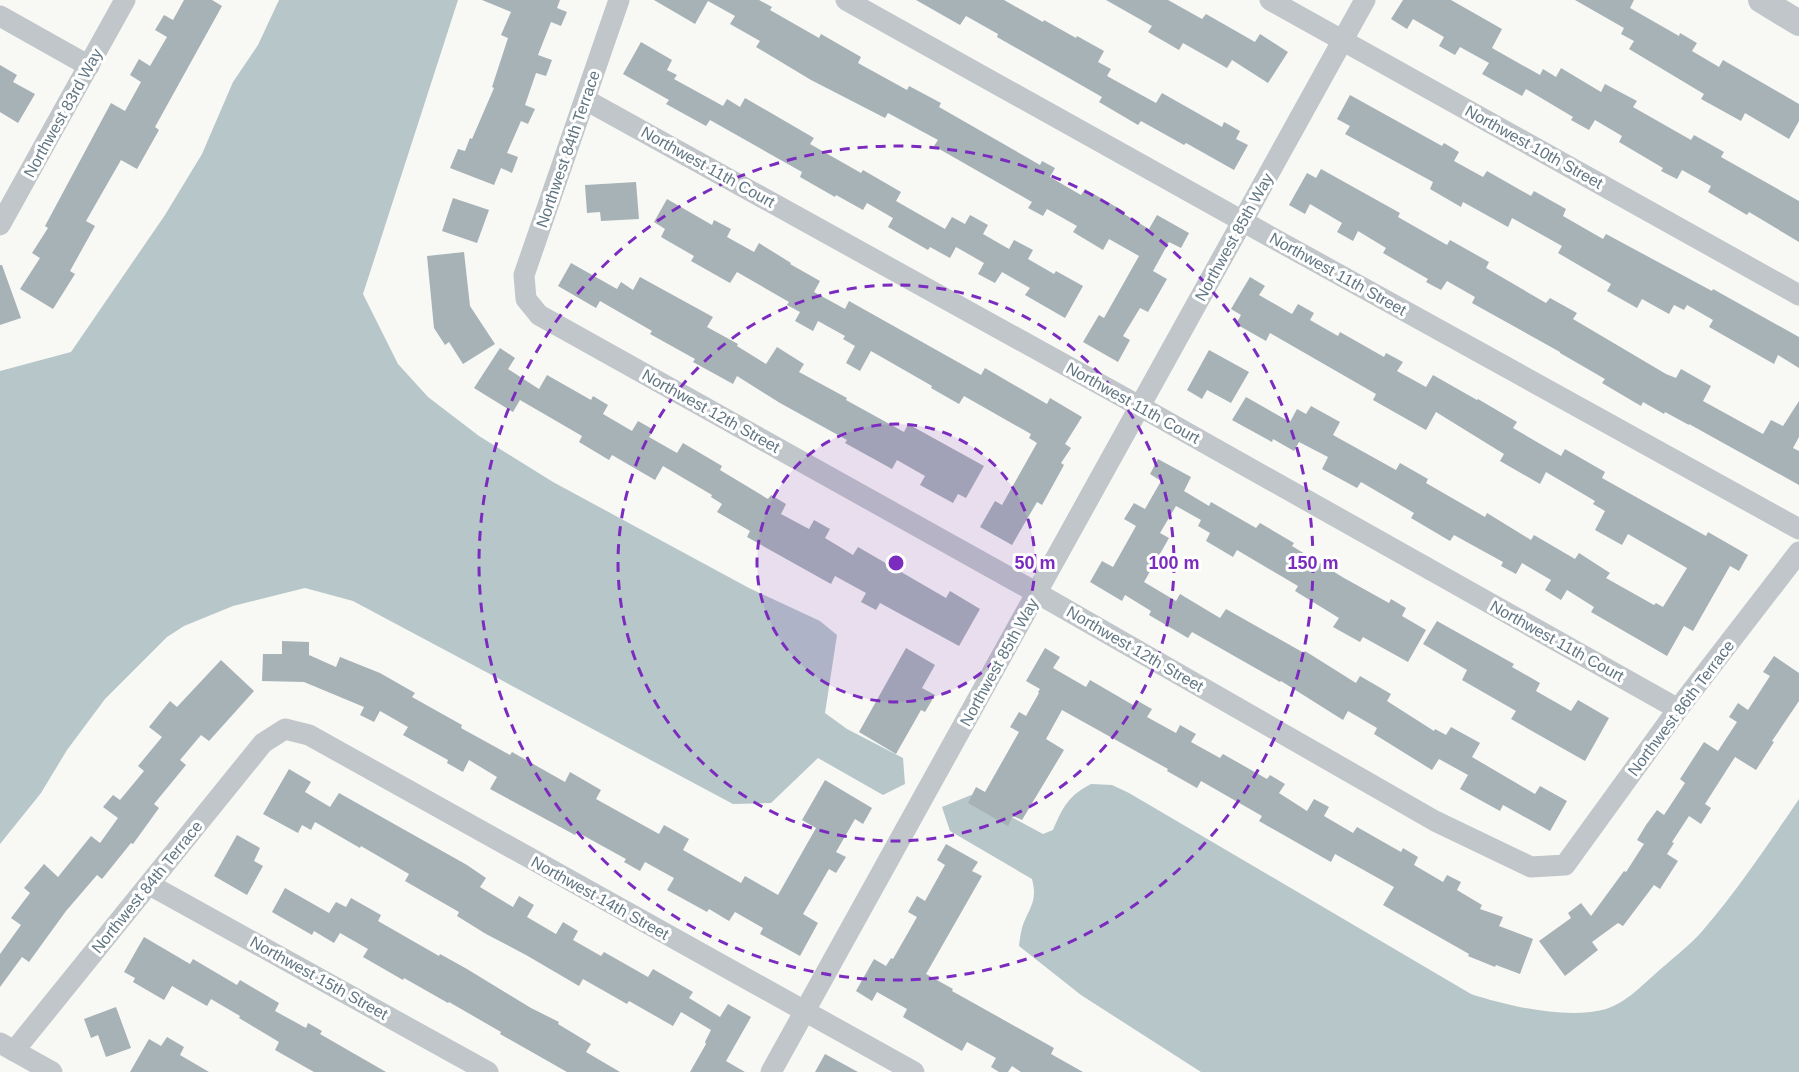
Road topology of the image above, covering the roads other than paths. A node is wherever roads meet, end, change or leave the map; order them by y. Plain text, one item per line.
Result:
1 (125, 0) edge
2 (619, 0) edge
3 (846, 0) edge
4 (1270, 0) edge
5 (1365, 0) edge
6 (1761, 0) edge
7 (0, 16) edge
8 (1799, 23) edge
9 (1343, 41) junction
10 (89, 66) junction
11 (586, 100) junction
12 (1241, 221) junction
13 (0, 225) edge
14 (1799, 295) edge
15 (526, 298) joint
16 (1141, 407) junction
17 (1799, 529) edge
18 (1799, 552) edge
19 (1037, 593) junction
20 (1678, 709) junction
21 (285, 729) joint
22 (1565, 865) joint
23 (150, 885) junction
24 (805, 1012) junction
25 (7, 1047) edge
26 (52, 1072) edge
27 (488, 1072) edge
28 (771, 1072) edge
29 (914, 1072) edge

1 - 10 street, Northwest 83rd Way
2 - 11 street, Northwest 84th Terrace
3 - 12 street, Northwest 11th Street
4 - 9 street, Northwest 10th Street
5 - 9 street, Northwest 85th Way
6 - 8 street
7 - 10 street
9 - 12 street, Northwest 85th Way
9 - 14 street, Northwest 10th Street
10 - 13 street, Northwest 83rd Way
11 - 15 street, Northwest 84th Terrace
11 - 16 street, Northwest 11th Court
12 - 16 street, Northwest 85th Way
12 - 17 street, Northwest 11th Street
15 - 19 street, Northwest 12th Street
16 - 19 street, Northwest 85th Way
16 - 20 street, Northwest 11th Court
18 - 20 street, Northwest 86th Terrace
19 - 22 street, Northwest 12th Street
19 - 24 street, Northwest 85th Way
20 - 22 street, Northwest 86th Terrace
21 - 23 street, Northwest 84th Terrace
21 - 24 street, Northwest 14th Street
23 - 25 street, Northwest 84th Terrace
23 - 27 street, Northwest 15th Street
24 - 28 street, Northwest 85th Way
24 - 29 street, Northwest 14th Street
25 - 26 street

